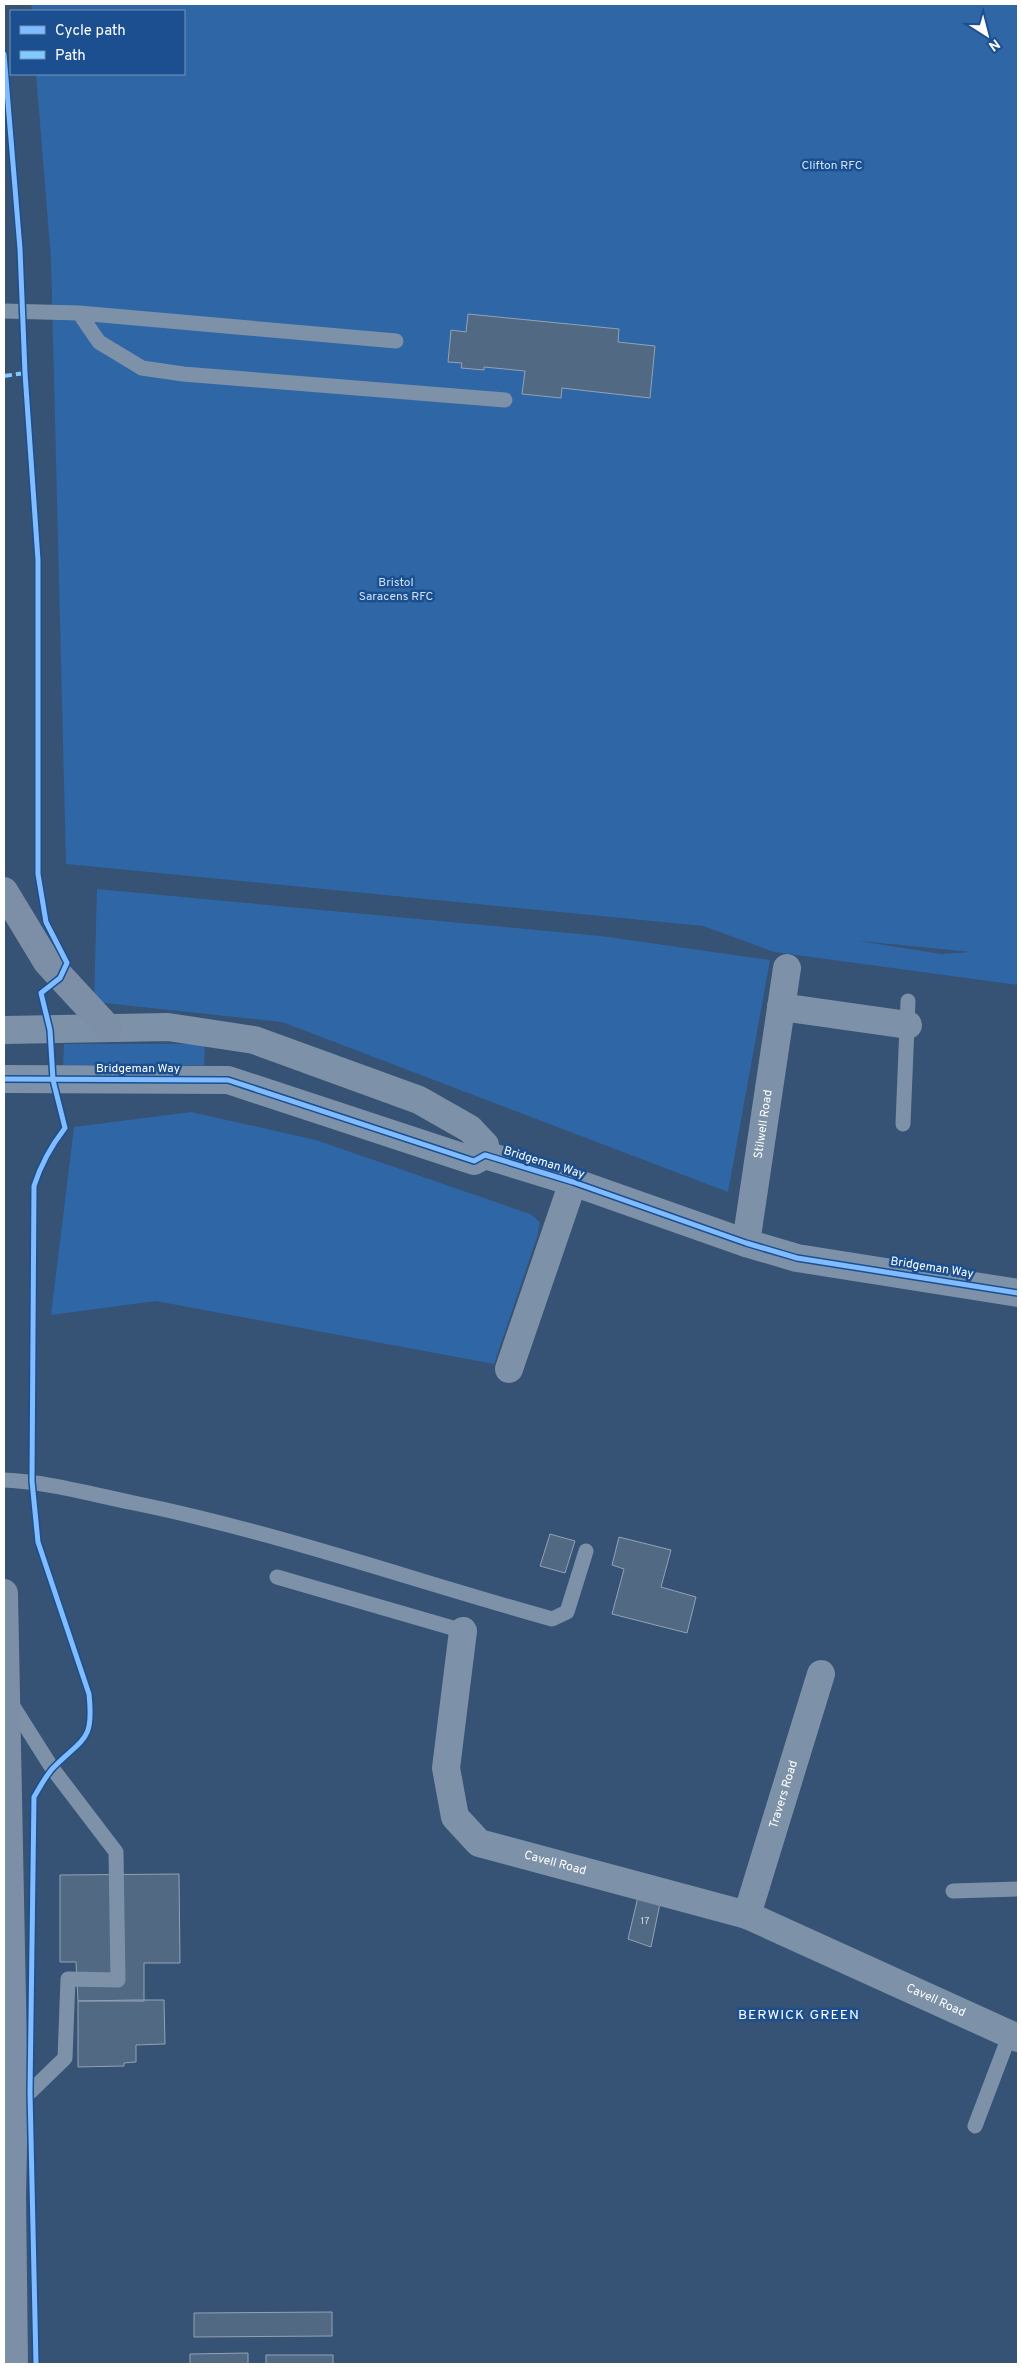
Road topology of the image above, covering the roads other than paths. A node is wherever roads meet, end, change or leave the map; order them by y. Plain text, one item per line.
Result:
1 (4, 311) edge
2 (79, 313) junction
3 (396, 342) dead end
4 (505, 400) dead end
5 (4, 892) edge
6 (787, 968) dead end
7 (781, 1007) junction
8 (908, 1013) joint
9 (108, 1028) junction
10 (4, 1030) edge
11 (4, 1079) edge
12 (903, 1124) dead end
13 (485, 1156) junction
14 (573, 1182) junction
15 (746, 1243) junction
16 (1018, 1293) edge
17 (509, 1369) dead end
18 (4, 1480) edge
19 (586, 1551) dead end
20 (277, 1577) dead end
21 (4, 1593) edge
22 (462, 1631) joint
23 (821, 1674) dead end
24 (7, 1697) junction
25 (1018, 1889) edge
26 (953, 1890) dead end
27 (747, 1915) junction
28 (1014, 2036) edge
29 (14, 2102) junction
30 (976, 2126) dead end
31 (14, 2364) edge

1 - 2 lane
2 - 3 lane
2 - 4 lane
5 - 9 main road
6 - 7 street, Stilwell Road
7 - 8 street
7 - 15 street, Stilwell Road
8 - 12 lane
9 - 10 street, Bridgeman Way
9 - 13 street, Bridgeman Way
11 - 13 street, Bridgeman Way
13 - 14 street, Bridgeman Way
14 - 15 street, Bridgeman Way
14 - 17 street
15 - 16 street, Bridgeman Way
18 - 19 lane
20 - 22 lane, Cavell Road
21 - 24 main road
22 - 27 street, Cavell Road
23 - 27 street, Travers Road
24 - 29 main road
24 - 29 lane
25 - 26 lane
27 - 28 street, Cavell Road
28 - 30 lane
29 - 31 main road

